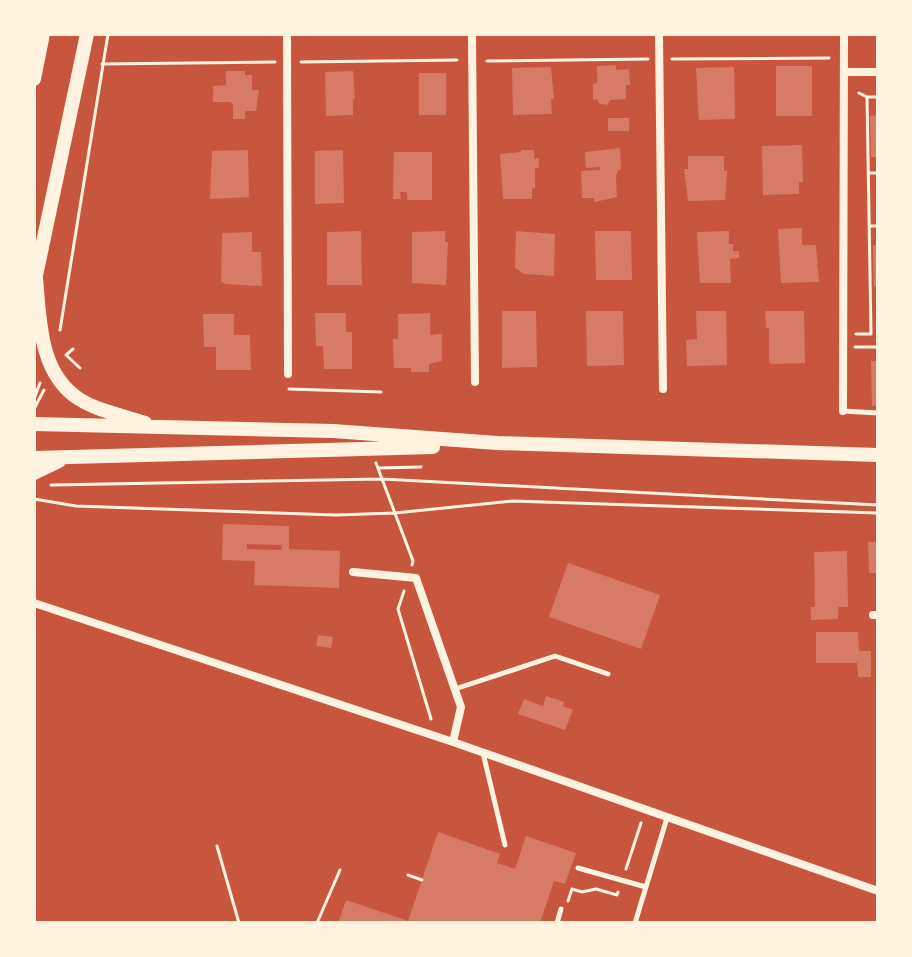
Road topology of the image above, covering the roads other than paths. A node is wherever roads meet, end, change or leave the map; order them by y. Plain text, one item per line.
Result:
1 (87, 34) edge
2 (287, 34) edge
3 (472, 34) edge
4 (659, 34) edge
5 (844, 34) edge
6 (39, 42) edge
7 (844, 72) junction
8 (878, 72) edge
9 (34, 79) edge
10 (35, 281) edge
11 (288, 374) road end
12 (475, 382) dead end
13 (663, 389) dead end
14 (843, 411) joint
15 (878, 413) edge
16 (34, 424) edge
17 (161, 428) junction
18 (497, 443) junction
19 (878, 455) edge
20 (34, 458) edge
21 (68, 458) junction
22 (34, 473) edge
23 (353, 572) dead end
24 (34, 603) edge
25 (608, 674) dead end
26 (455, 689) junction
27 (453, 742) junction
28 (483, 752) junction
29 (667, 818) junction
30 (505, 845) dead end
31 (578, 868) dead end
32 (646, 887) junction
33 (878, 891) edge
34 (561, 909) dead end
35 (557, 923) edge
36 (635, 923) edge

1 - 10 main road
2 - 11 street
3 - 12 street
4 - 13 street
5 - 7 street
6 - 9 main road
7 - 8 street
7 - 14 street
10 - 17 main road
14 - 15 lane
16 - 17 main road
17 - 18 main road
18 - 19 main road
18 - 21 main road
20 - 21 main road
21 - 22 main road
23 - 26 street
24 - 27 street
25 - 26 lane
26 - 27 street
27 - 28 street
28 - 29 street
28 - 30 lane
29 - 32 lane
29 - 33 street
31 - 32 lane
32 - 36 lane
34 - 35 lane

